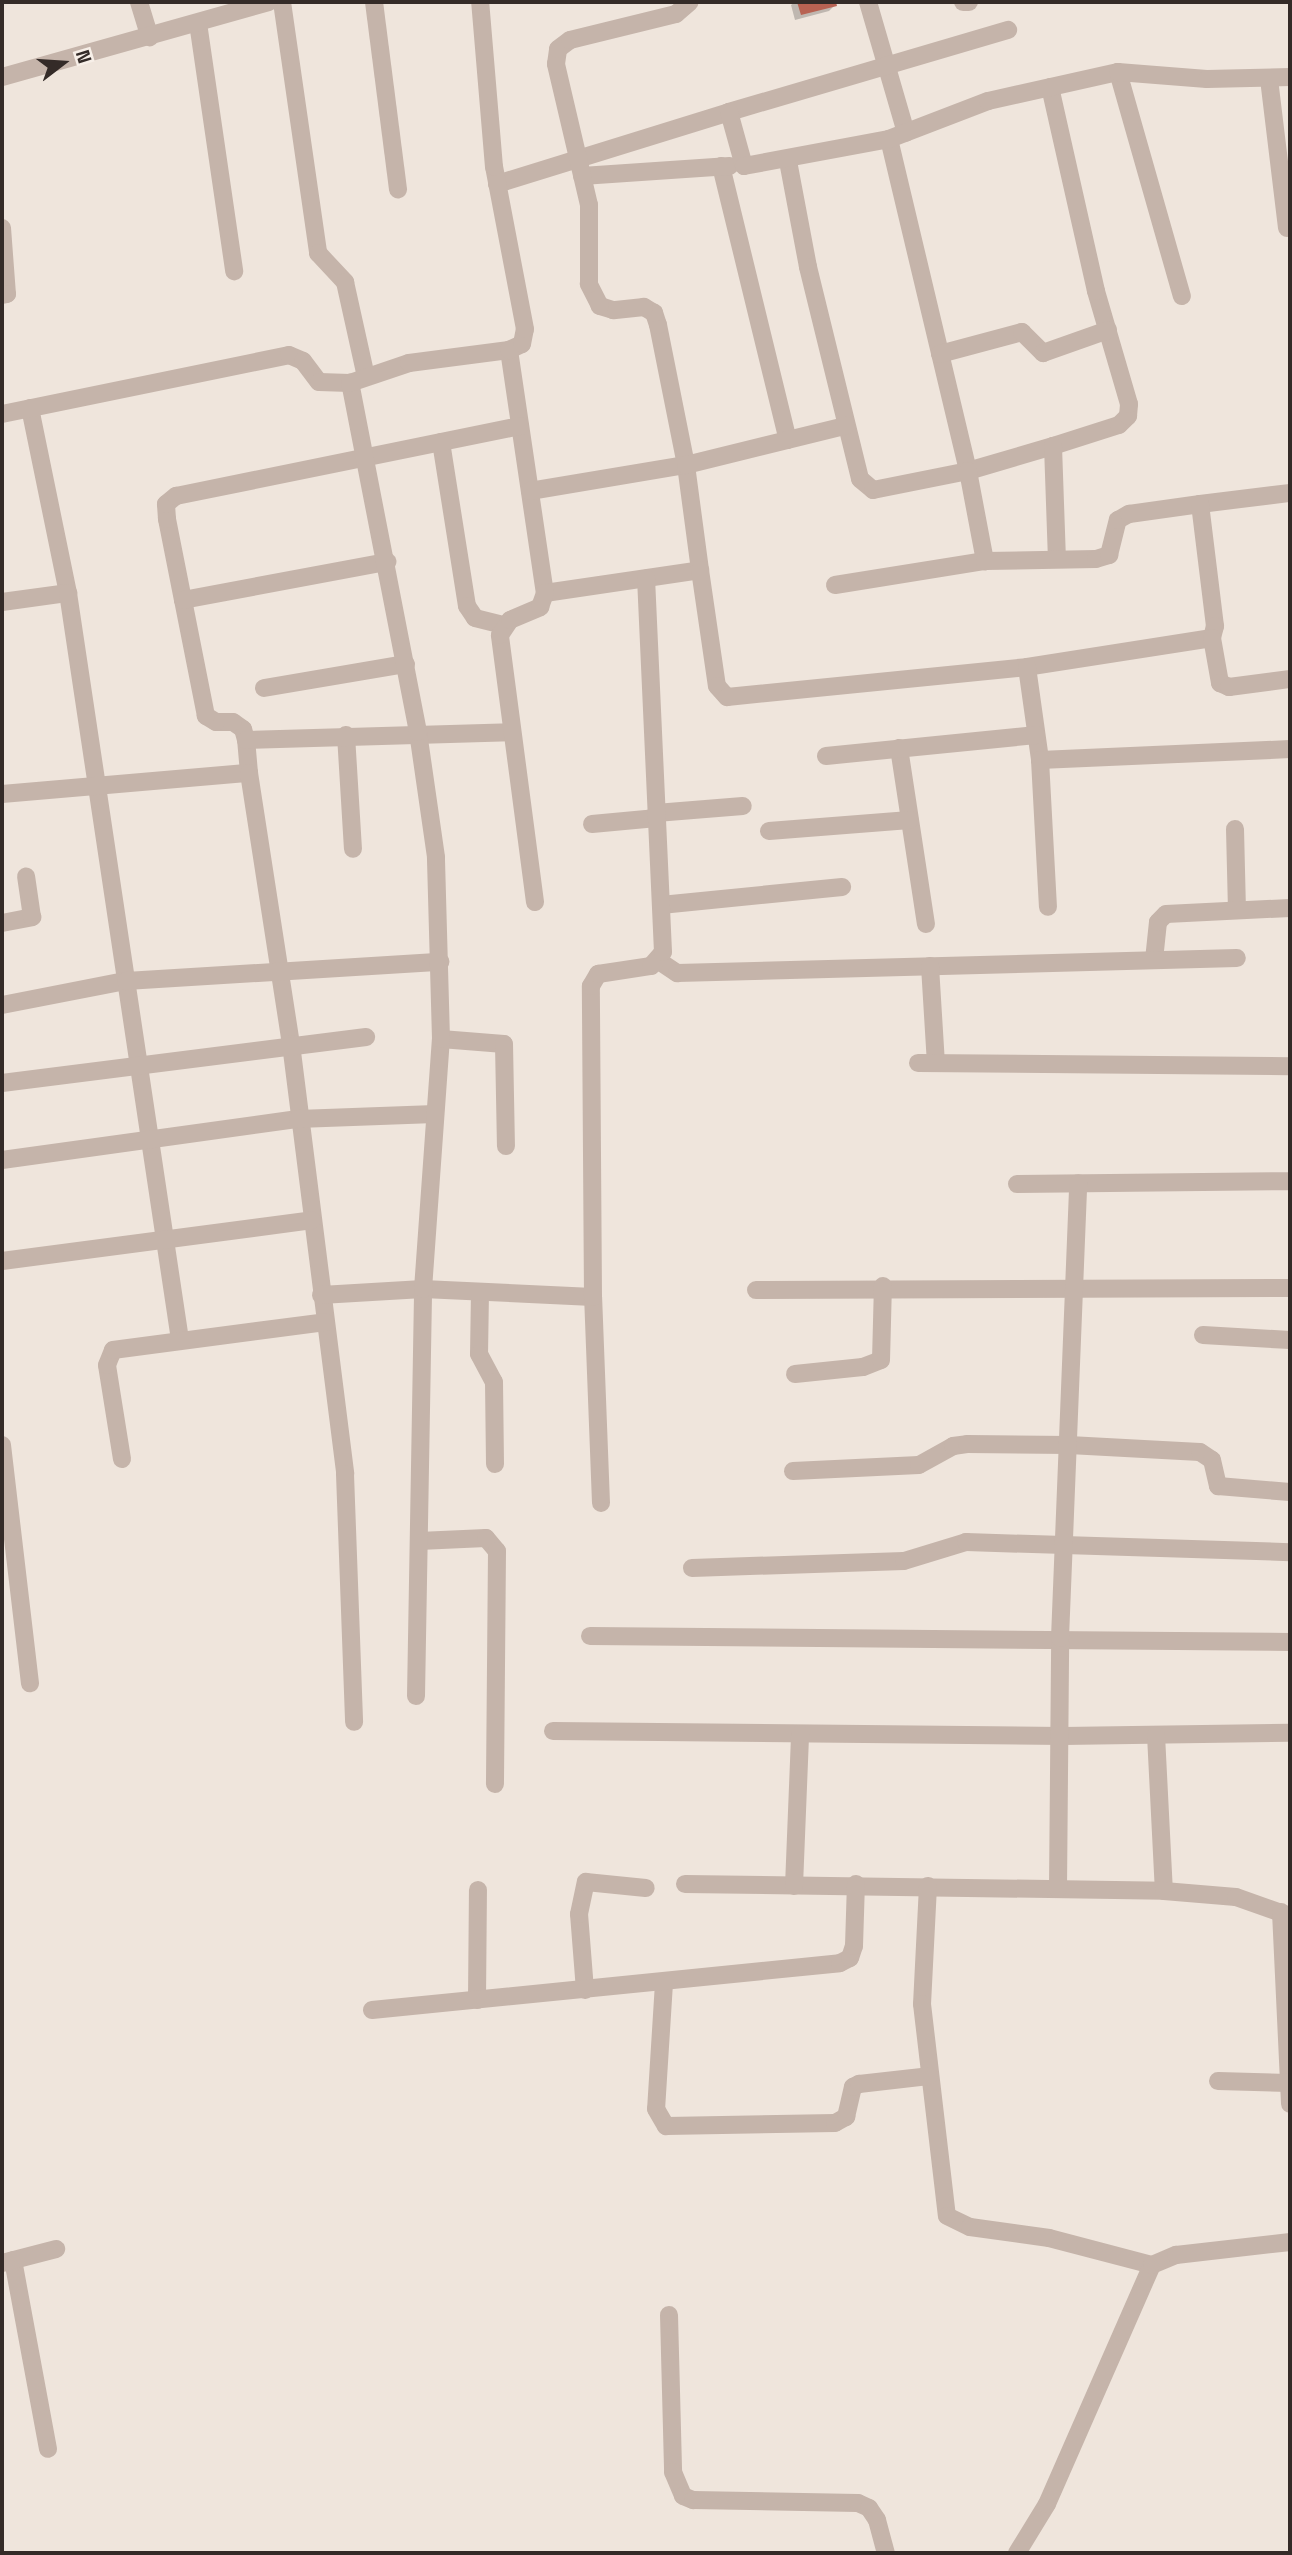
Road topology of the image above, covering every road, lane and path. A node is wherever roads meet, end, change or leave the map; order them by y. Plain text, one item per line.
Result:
1 (139, 2) edge
2 (269, 2) edge
3 (282, 2) edge
4 (374, 2) edge
5 (480, 2) edge
6 (690, 2) edge
7 (868, 2) edge
8 (963, 2) edge
9 (969, 2) edge
10 (198, 23) junction
11 (1008, 30) dead end
12 (150, 37) junction
13 (888, 67) junction
14 (3, 72) edge
15 (1118, 72) junction
16 (1290, 77) edge
17 (1269, 79) junction
18 (1050, 87) junction
19 (729, 112) junction
20 (898, 136) junction
21 (788, 160) junction
22 (721, 166) junction
23 (744, 166) junction
24 (580, 168) junction
25 (497, 184) junction
26 (398, 189) dead end
27 (2, 228) edge
28 (1287, 228) dead end
29 (234, 271) dead end
30 (2, 295) edge
31 (1182, 296) dead end
32 (1108, 330) junction
33 (509, 350) junction
34 (940, 354) junction
35 (358, 380) junction
36 (30, 408) junction
37 (2, 414) edge
38 (520, 426) junction
39 (845, 426) junction
40 (788, 440) junction
41 (441, 442) junction
42 (1053, 446) junction
43 (365, 457) junction
44 (686, 465) junction
45 (968, 471) junction
46 (530, 491) junction
47 (1290, 493) edge
48 (1200, 504) junction
49 (1058, 558) junction
50 (985, 561) junction
51 (387, 562) junction
52 (700, 570) junction
53 (646, 578) junction
54 (835, 585) dead end
55 (68, 593) junction
56 (545, 593) junction
57 (183, 600) junction
58 (2, 602) edge
59 (504, 625) junction
60 (1212, 638) junction
61 (406, 664) junction
62 (1027, 667) junction
63 (1290, 679) edge
64 (264, 688) dead end
65 (418, 732) junction
66 (510, 732) junction
67 (346, 735) junction
68 (1036, 735) junction
69 (246, 740) junction
70 (899, 748) junction
71 (1290, 749) edge
72 (826, 756) dead end
73 (1040, 760) junction
74 (249, 773) junction
75 (99, 784) junction
76 (2, 794) edge
77 (743, 806) dead end
78 (657, 815) junction
79 (910, 820) junction
80 (592, 824) dead end
81 (1235, 829) dead end
82 (769, 831) dead end
83 (353, 849) dead end
84 (26, 876) dead end
85 (842, 887) dead end
86 (535, 902) dead end
87 (660, 905) junction
88 (1048, 907) dead end
89 (1290, 908) edge
90 (1237, 909) junction
91 (2, 923) edge
92 (926, 924) dead end
93 (1237, 958) dead end
94 (1154, 960) junction
95 (659, 961) junction
96 (440, 962) junction
97 (930, 966) junction
98 (279, 974) junction
99 (126, 981) junction
100 (2, 1005) edge
101 (366, 1037) dead end
102 (441, 1039) junction
103 (290, 1044) junction
104 (141, 1062) junction
105 (918, 1063) dead end
106 (936, 1063) junction
107 (1290, 1066) edge
108 (2, 1083) edge
109 (435, 1114) junction
110 (298, 1119) junction
111 (152, 1139) junction
112 (506, 1146) dead end
113 (2, 1160) edge
114 (1290, 1181) edge
115 (1078, 1183) junction
116 (1017, 1184) dead end
117 (312, 1220) junction
118 (166, 1241) junction
119 (2, 1261) edge
120 (883, 1286) junction
121 (1076, 1288) junction
122 (1290, 1288) edge
123 (423, 1289) junction
124 (756, 1290) dead end
125 (480, 1292) junction
126 (321, 1295) junction
127 (593, 1297) junction
128 (325, 1322) junction
129 (1203, 1335) dead end
130 (180, 1340) junction
131 (1290, 1340) edge
132 (795, 1374) dead end
133 (1069, 1445) junction
134 (2, 1457) edge
135 (122, 1460) dead end
136 (495, 1464) dead end
137 (793, 1471) dead end
138 (1290, 1492) edge
139 (601, 1503) dead end
140 (419, 1541) junction
141 (1066, 1542) junction
142 (1290, 1552) edge
143 (692, 1568) dead end
144 (590, 1636) dead end
145 (1060, 1638) junction
146 (1290, 1642) edge
147 (30, 1683) dead end
148 (416, 1696) dead end
149 (355, 1722) dead end
150 (553, 1731) dead end
151 (1290, 1732) edge
152 (800, 1734) junction
153 (1156, 1735) junction
154 (1063, 1736) junction
155 (495, 1784) dead end
156 (685, 1884) dead end
157 (856, 1884) junction
158 (794, 1886) junction
159 (928, 1886) junction
160 (646, 1888) dead end
161 (1058, 1889) junction
162 (478, 1890) dead end
163 (1164, 1891) junction
164 (1286, 1914) edge
165 (664, 1983) junction
166 (585, 1990) junction
167 (477, 2000) junction
168 (372, 2010) dead end
169 (1289, 2054) edge
170 (929, 2076) junction
171 (1218, 2081) dead end
172 (1288, 2083) junction
173 (1290, 2104) edge
174 (1290, 2242) edge
175 (56, 2249) dead end
176 (7, 2262) edge
177 (1152, 2266) junction
178 (669, 2315) dead end
179 (48, 2449) dead end
180 (886, 2553) edge
181 (1017, 2553) edge

1 - 12 street
2 - 10 street
3 - 35 street
4 - 26 street
5 - 25 street
6 - 24 street
7 - 13 street
8 - 9 street
10 - 12 street
10 - 29 street
11 - 13 street
12 - 14 street
13 - 19 street
13 - 20 street
15 - 17 street
15 - 18 street
15 - 31 street
16 - 17 street
17 - 28 street
18 - 20 street
18 - 32 street
19 - 23 street
19 - 24 street
20 - 21 street
20 - 34 street
21 - 23 street
21 - 39 street
22 - 23 street
22 - 24 street
22 - 40 street
24 - 25 street
24 - 44 street
25 - 33 street
27 - 30 street
32 - 34 street
32 - 42 street
33 - 35 street
33 - 38 street
34 - 45 street
35 - 36 street
35 - 43 street
36 - 37 street
36 - 55 street
38 - 41 street
38 - 46 street
39 - 40 street
39 - 45 street
40 - 44 street
41 - 43 street
41 - 59 street
42 - 45 street
42 - 49 street
43 - 51 street
43 - 57 street
44 - 46 street
44 - 52 street
45 - 50 street
46 - 56 street
47 - 48 street
48 - 49 street
48 - 60 street
49 - 50 street
50 - 54 street
51 - 57 street
51 - 61 street
52 - 53 street
52 - 62 street
53 - 56 street
53 - 78 street
55 - 58 street
55 - 75 street
56 - 59 street
57 - 69 street
59 - 66 street
60 - 62 street
60 - 63 street
61 - 64 street
61 - 65 street
62 - 68 street
65 - 66 street
65 - 67 street
65 - 96 street
66 - 86 street
67 - 69 street
67 - 83 street
68 - 70 street
68 - 73 street
69 - 74 street
70 - 72 street
70 - 79 street
71 - 73 street
73 - 88 street
74 - 75 street
74 - 98 street
75 - 76 street
75 - 99 street
77 - 78 street
78 - 80 street
78 - 87 street
79 - 82 street
79 - 92 street
81 - 90 street
84 - 91 street
85 - 87 street
87 - 95 street
89 - 90 street
90 - 94 street
93 - 94 street
94 - 97 street
95 - 97 street
95 - 127 street
96 - 98 street
96 - 102 street
97 - 106 street
98 - 99 street
98 - 103 street
99 - 100 street
99 - 104 street
101 - 103 street
102 - 109 street
102 - 112 street
103 - 104 street
103 - 110 street
104 - 108 street
104 - 111 street
105 - 106 street
106 - 107 street
109 - 110 street
109 - 123 street
110 - 111 street
110 - 117 street
111 - 113 street
111 - 118 street
114 - 115 street
115 - 116 street
115 - 121 street
117 - 118 street
117 - 126 street
118 - 119 street
118 - 130 street
120 - 121 street
120 - 124 street
120 - 132 street
121 - 122 street
121 - 133 street
123 - 125 street
123 - 126 street
123 - 140 street
125 - 127 street
125 - 136 street
126 - 128 street
127 - 139 street
128 - 130 street
128 - 149 street
129 - 131 street
130 - 135 street
133 - 137 street
133 - 138 street
133 - 141 street
134 - 147 street
140 - 148 street
140 - 155 street
141 - 142 street
141 - 143 street
141 - 145 street
144 - 145 street
145 - 146 street
145 - 154 street
150 - 152 street
151 - 153 street
152 - 154 street
152 - 158 street
153 - 154 street
153 - 163 street
154 - 161 street
156 - 158 street
157 - 158 street
157 - 159 street
157 - 165 street
159 - 161 street
159 - 170 street
160 - 166 street
161 - 163 street
162 - 167 street
163 - 164 street
164 - 169 street
165 - 166 street
165 - 170 street
166 - 167 street
167 - 168 street
169 - 172 street
170 - 177 street
171 - 172 street
172 - 173 street
174 - 177 street
175 - 176 street
176 - 179 street
177 - 181 street
178 - 180 street

